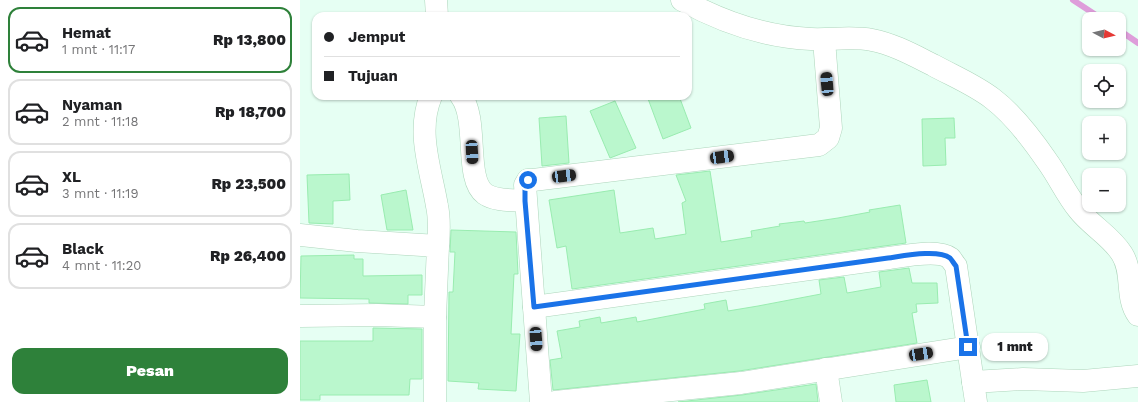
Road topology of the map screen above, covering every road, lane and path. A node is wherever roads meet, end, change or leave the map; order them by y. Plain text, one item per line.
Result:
1 (436, 0) edge
2 (682, 0) edge
3 (437, 12) edge
4 (824, 40) junction
5 (430, 100) edge
6 (463, 100) edge
7 (525, 201) junction
8 (300, 235) edge
9 (438, 246) junction
10 (534, 307) junction
11 (1138, 315) edge
12 (300, 316) edge
13 (435, 317) junction
14 (968, 347) junction
15 (826, 369) junction
16 (1138, 376) edge
17 (975, 392) edge
18 (741, 393) edge
19 (645, 398) edge
20 (435, 402) edge
21 (541, 402) edge
22 (556, 402) edge
23 (831, 402) edge

1 - 3 street
2 - 4 street
4 - 7 street
4 - 11 street
5 - 9 street
6 - 7 street
7 - 10 street
8 - 9 street
9 - 13 street
10 - 14 street
10 - 21 street
12 - 13 street
13 - 20 street
14 - 15 street
14 - 17 street
15 - 18 street
15 - 23 street
16 - 17 street
18 - 19 street
19 - 22 street

